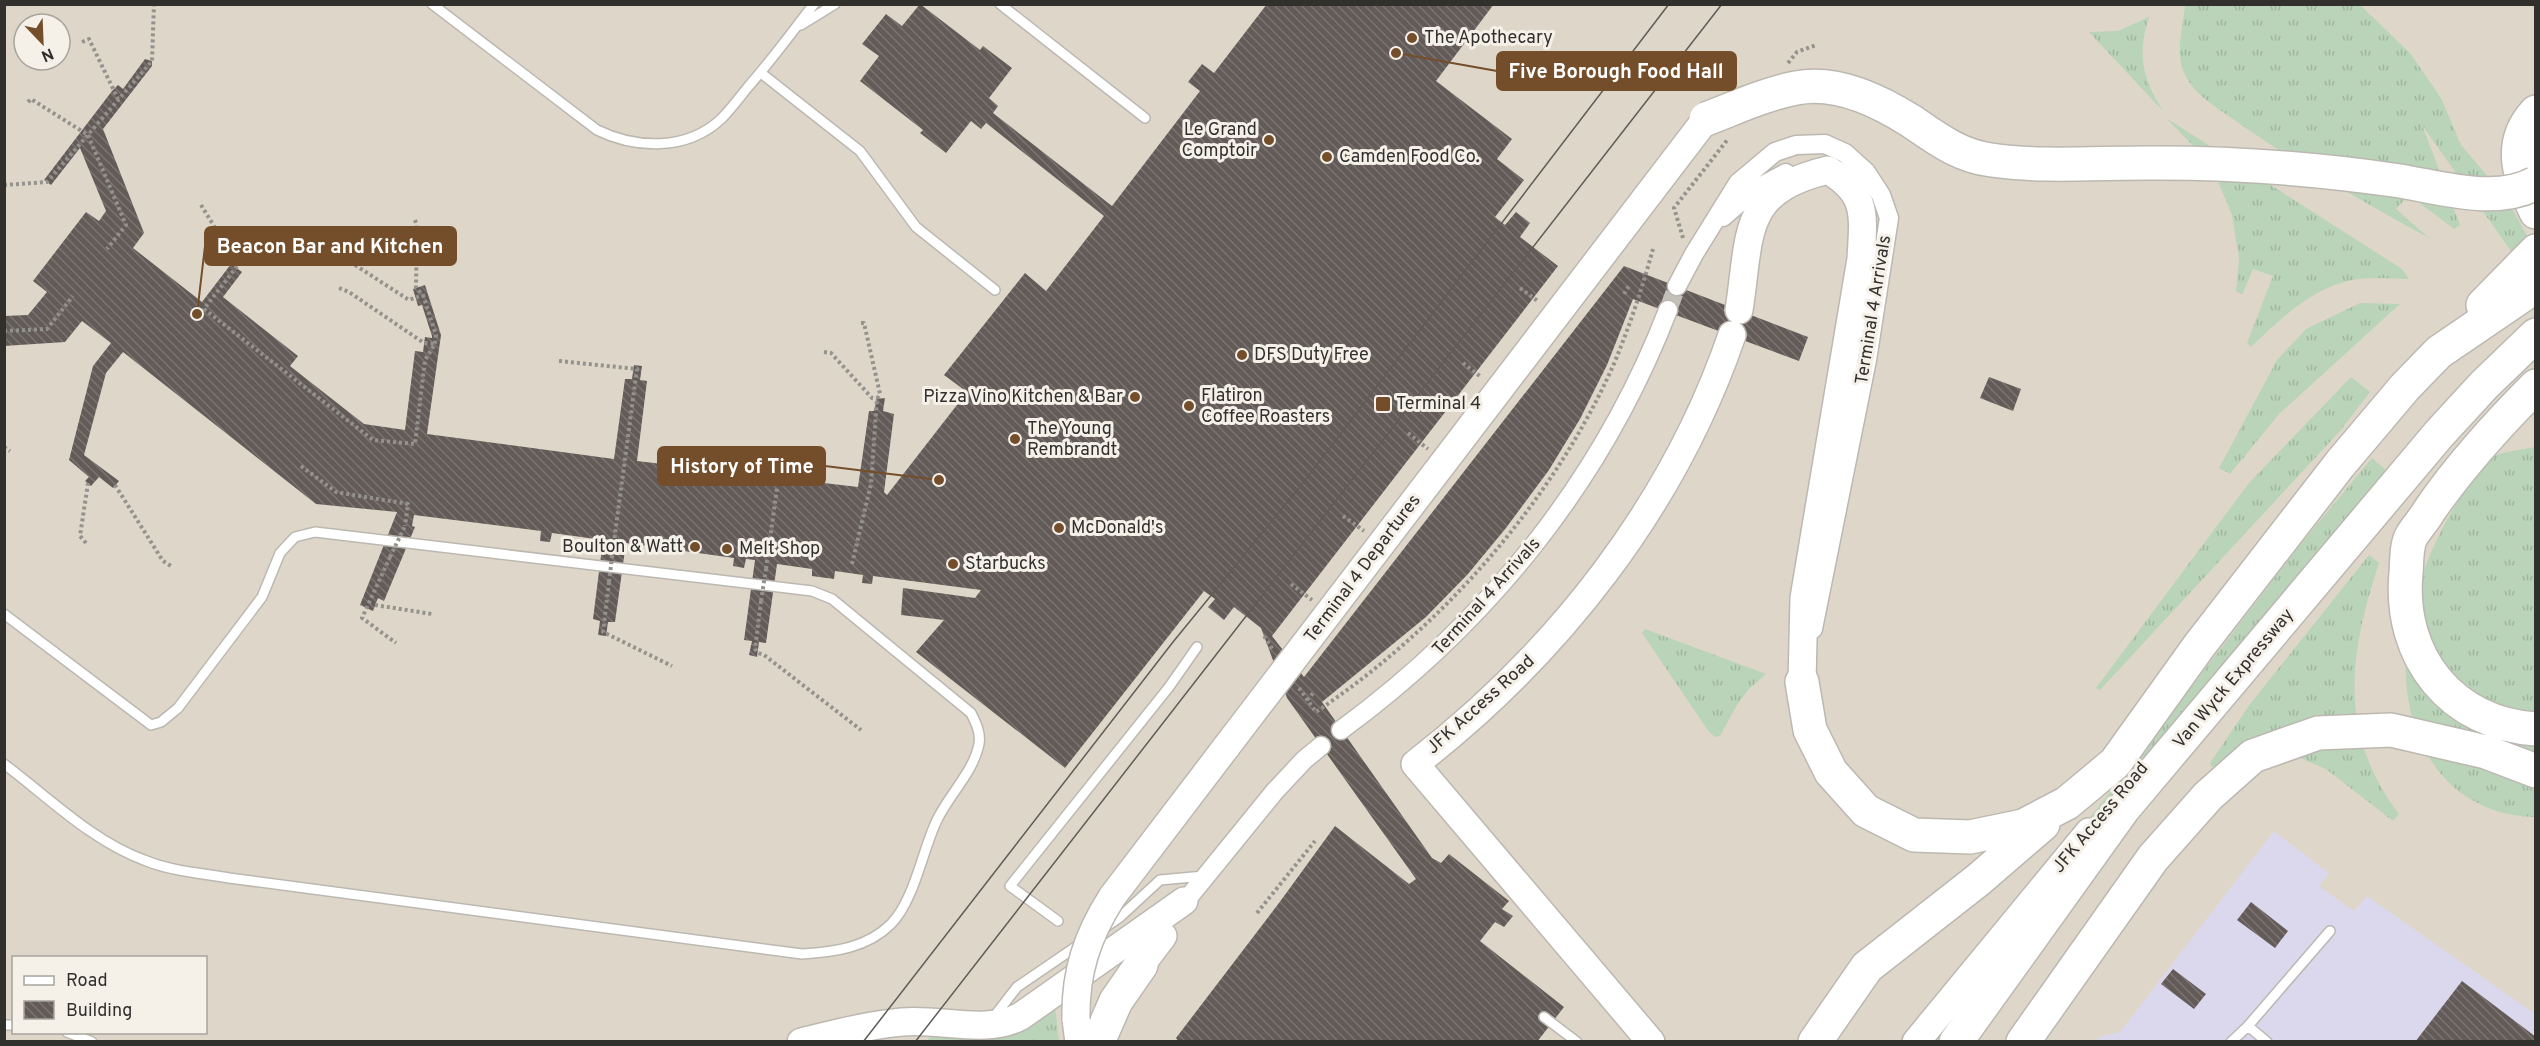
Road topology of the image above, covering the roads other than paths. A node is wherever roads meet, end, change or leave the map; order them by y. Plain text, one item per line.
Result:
1 (432, 4) edge
2 (814, 4) edge
3 (835, 4) edge
4 (1000, 4) edge
5 (796, 27) junction
6 (761, 73) junction
7 (2535, 112) edge
8 (1145, 118) dead end
9 (1706, 119) joint
10 (1828, 170) junction
11 (2535, 183) edge
12 (2535, 212) edge
13 (1710, 229) junction
14 (2535, 251) edge
15 (1677, 286) tunnel mouth
16 (2535, 286) edge
17 (995, 290) dead end
18 (1668, 310) tunnel mouth
19 (2535, 335) edge
20 (2439, 352) junction
21 (2535, 386) edge
22 (2376, 509) junction
23 (4, 614) edge
24 (1197, 647) dead end
25 (1802, 682) junction
26 (2535, 729) edge
27 (1341, 730) dead end
28 (1321, 746) dead end
29 (4, 764) edge
30 (2535, 771) edge
31 (2067, 803) junction
32 (1206, 876) junction
33 (1184, 901) junction
34 (1058, 921) dead end
35 (2330, 932) dead end
36 (1163, 936) joint
37 (1141, 965) joint
38 (1544, 1017) dead end
39 (987, 1025) junction
40 (2248, 1026) junction
41 (73, 1034) edge
42 (92, 1041) edge
43 (801, 1041) edge
44 (1079, 1041) edge
45 (1098, 1041) edge
46 (1577, 1041) edge
47 (1651, 1041) edge
48 (1815, 1041) edge
49 (1916, 1041) edge
50 (1956, 1041) edge
51 (2023, 1041) edge
52 (2231, 1041) edge
53 (2267, 1041) edge

1 - 6 lane
2 - 5 lane
3 - 5 lane
4 - 8 lane
5 - 6 lane
6 - 17 lane
7 - 12 highway
9 - 11 highway, bridge
9 - 44 street, Terminal 4 Departures, bridge
10 - 13 street
10 - 25 street
10 - 47 street, JFK Access Road
13 - 15 street, Terminal 4 Arrivals
13 - 25 street, Terminal 4 Arrivals
14 - 20 highway
16 - 20 highway
18 - 27 street, Terminal 4 Arrivals
19 - 22 highway, Van Wyck Expressway
20 - 31 highway
21 - 26 highway
22 - 49 street, JFK Access Road
22 - 50 highway, Van Wyck Expressway
23 - 29 lane
24 - 34 lane
25 - 31 highway
28 - 32 street
30 - 51 highway
31 - 48 highway
32 - 33 street
32 - 39 lane
33 - 36 street
33 - 39 street
35 - 40 lane
36 - 37 street
37 - 45 highway
38 - 46 lane
39 - 43 street
40 - 52 lane
40 - 53 lane
41 - 42 lane

